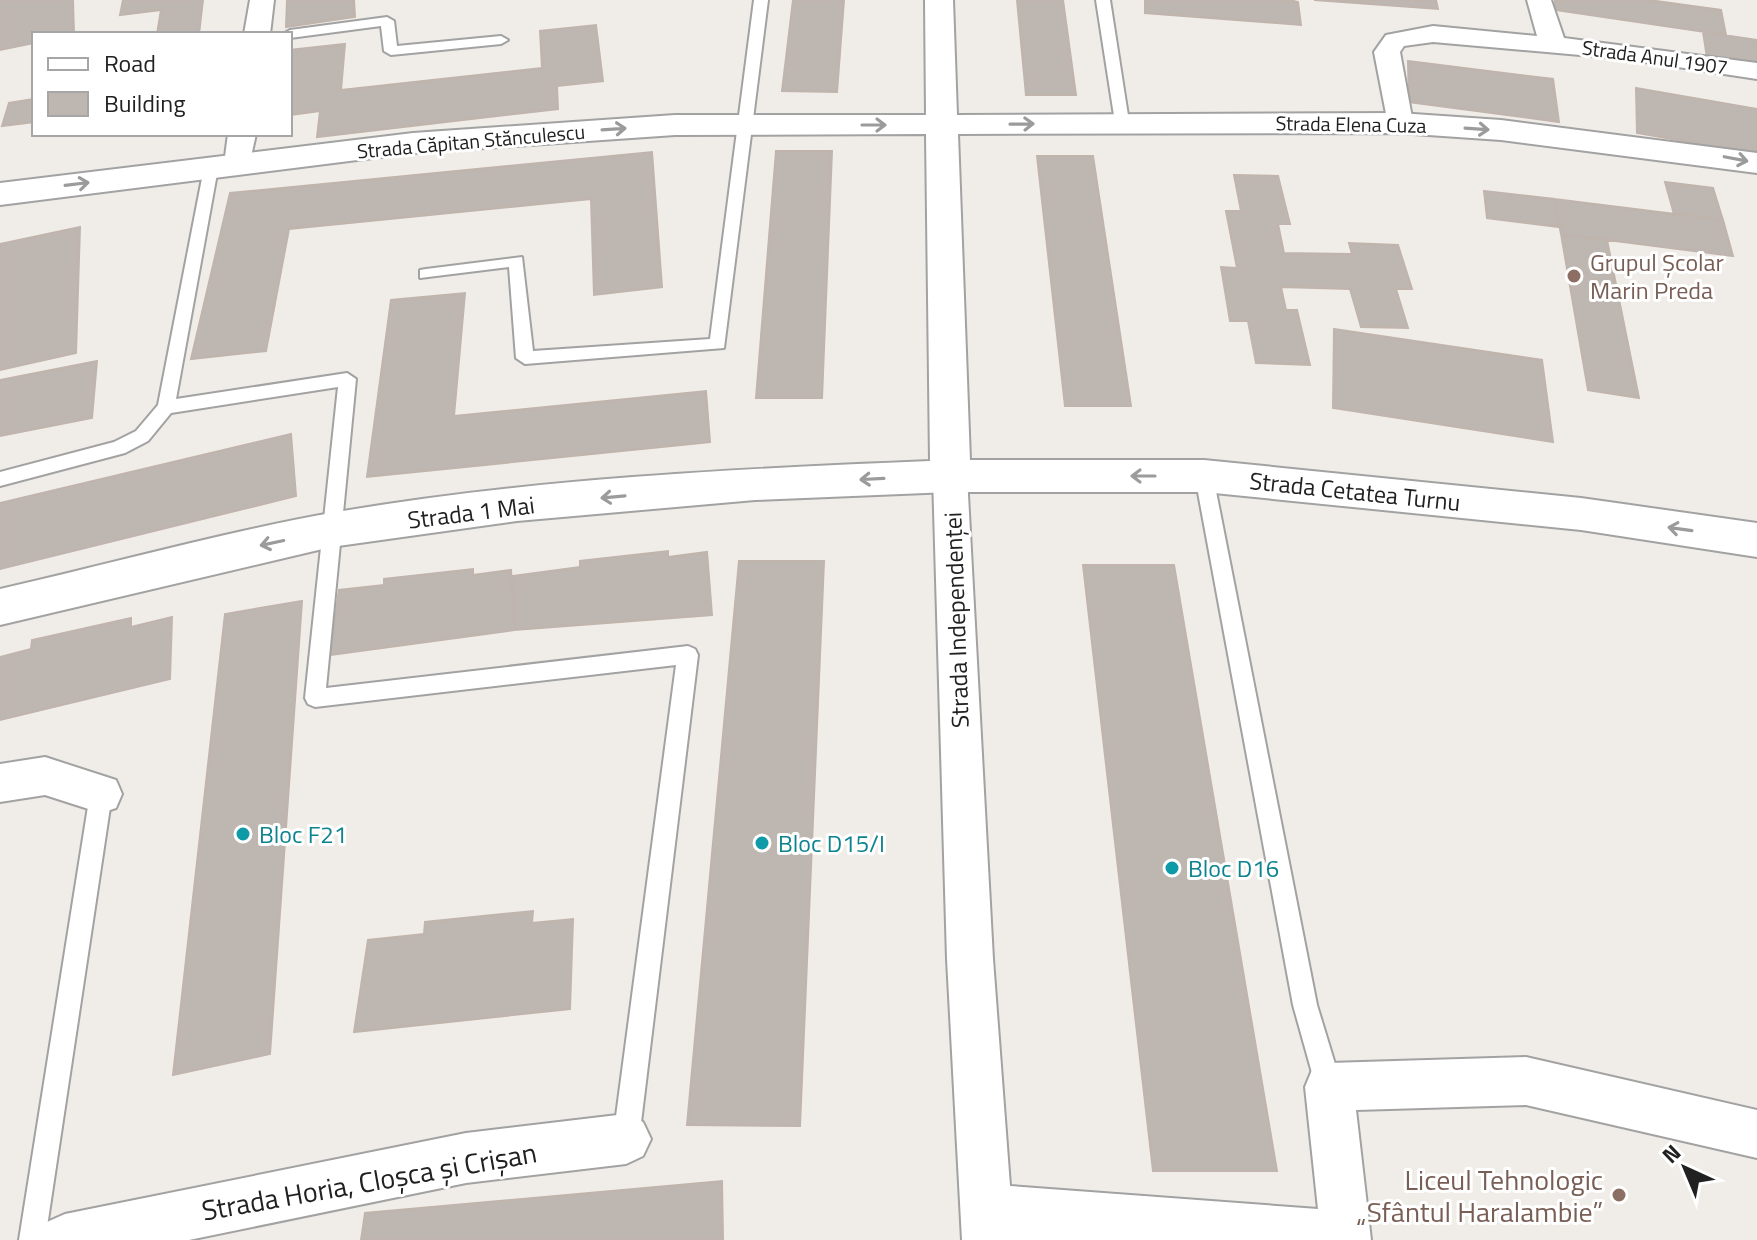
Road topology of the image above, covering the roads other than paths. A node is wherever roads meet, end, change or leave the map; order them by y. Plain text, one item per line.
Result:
1 (262, 0) edge
2 (761, 0) edge
3 (939, 0) edge
4 (1103, 0) edge
5 (1539, 0) edge
6 (257, 32) edge
7 (292, 34) edge
8 (501, 40) dead end
9 (1553, 45) junction
10 (1757, 71) edge
11 (1122, 122) junction
12 (1399, 123) junction
13 (744, 125) junction
14 (944, 125) junction
15 (230, 155) edge
16 (1757, 163) edge
17 (0, 194) edge
18 (426, 274) dead end
19 (166, 407) junction
20 (950, 476) junction
21 (1204, 476) junction
22 (0, 479) edge
23 (331, 530) junction
24 (1757, 540) edge
25 (0, 607) edge
26 (0, 783) edge
27 (101, 794) joint
28 (1329, 1087) junction
29 (1757, 1134) edge
30 (626, 1139) joint
31 (988, 1225) edge
32 (32, 1240) edge
33 (65, 1240) edge

1 - 6 street
2 - 13 lane
3 - 14 street, Strada Independenței
4 - 11 lane
5 - 9 street, Strada Anul 1907
7 - 8 lane
9 - 10 street, Strada Anul 1907
9 - 12 street, Strada Anul 1907
11 - 12 street, Strada Elena Cuza
14 -> 11 street, Strada Elena Cuza
12 -> 16 street, Strada Elena Cuza
13 -> 14 street, Strada Căpitan Stănculescu
15 -> 13 street, Strada Căpitan Stănculescu
13 - 18 lane
14 - 20 street, Strada Independenței
17 -> 15 street, Strada Căpitan Stănculescu
15 - 19 lane
19 - 22 lane
19 - 23 lane
21 -> 20 street, Strada Cetatea Turnu
20 -> 23 street, Strada 1 Mai
20 - 31 street, Strada Independenței
24 -> 21 street, Strada Cetatea Turnu
21 - 28 lane
23 -> 25 street, Strada 1 Mai
23 - 30 lane
26 - 27 street
27 - 32 lane
28 - 29 street
28 - 31 street
30 - 33 street, Strada Horia, Cloșca și Crișan

